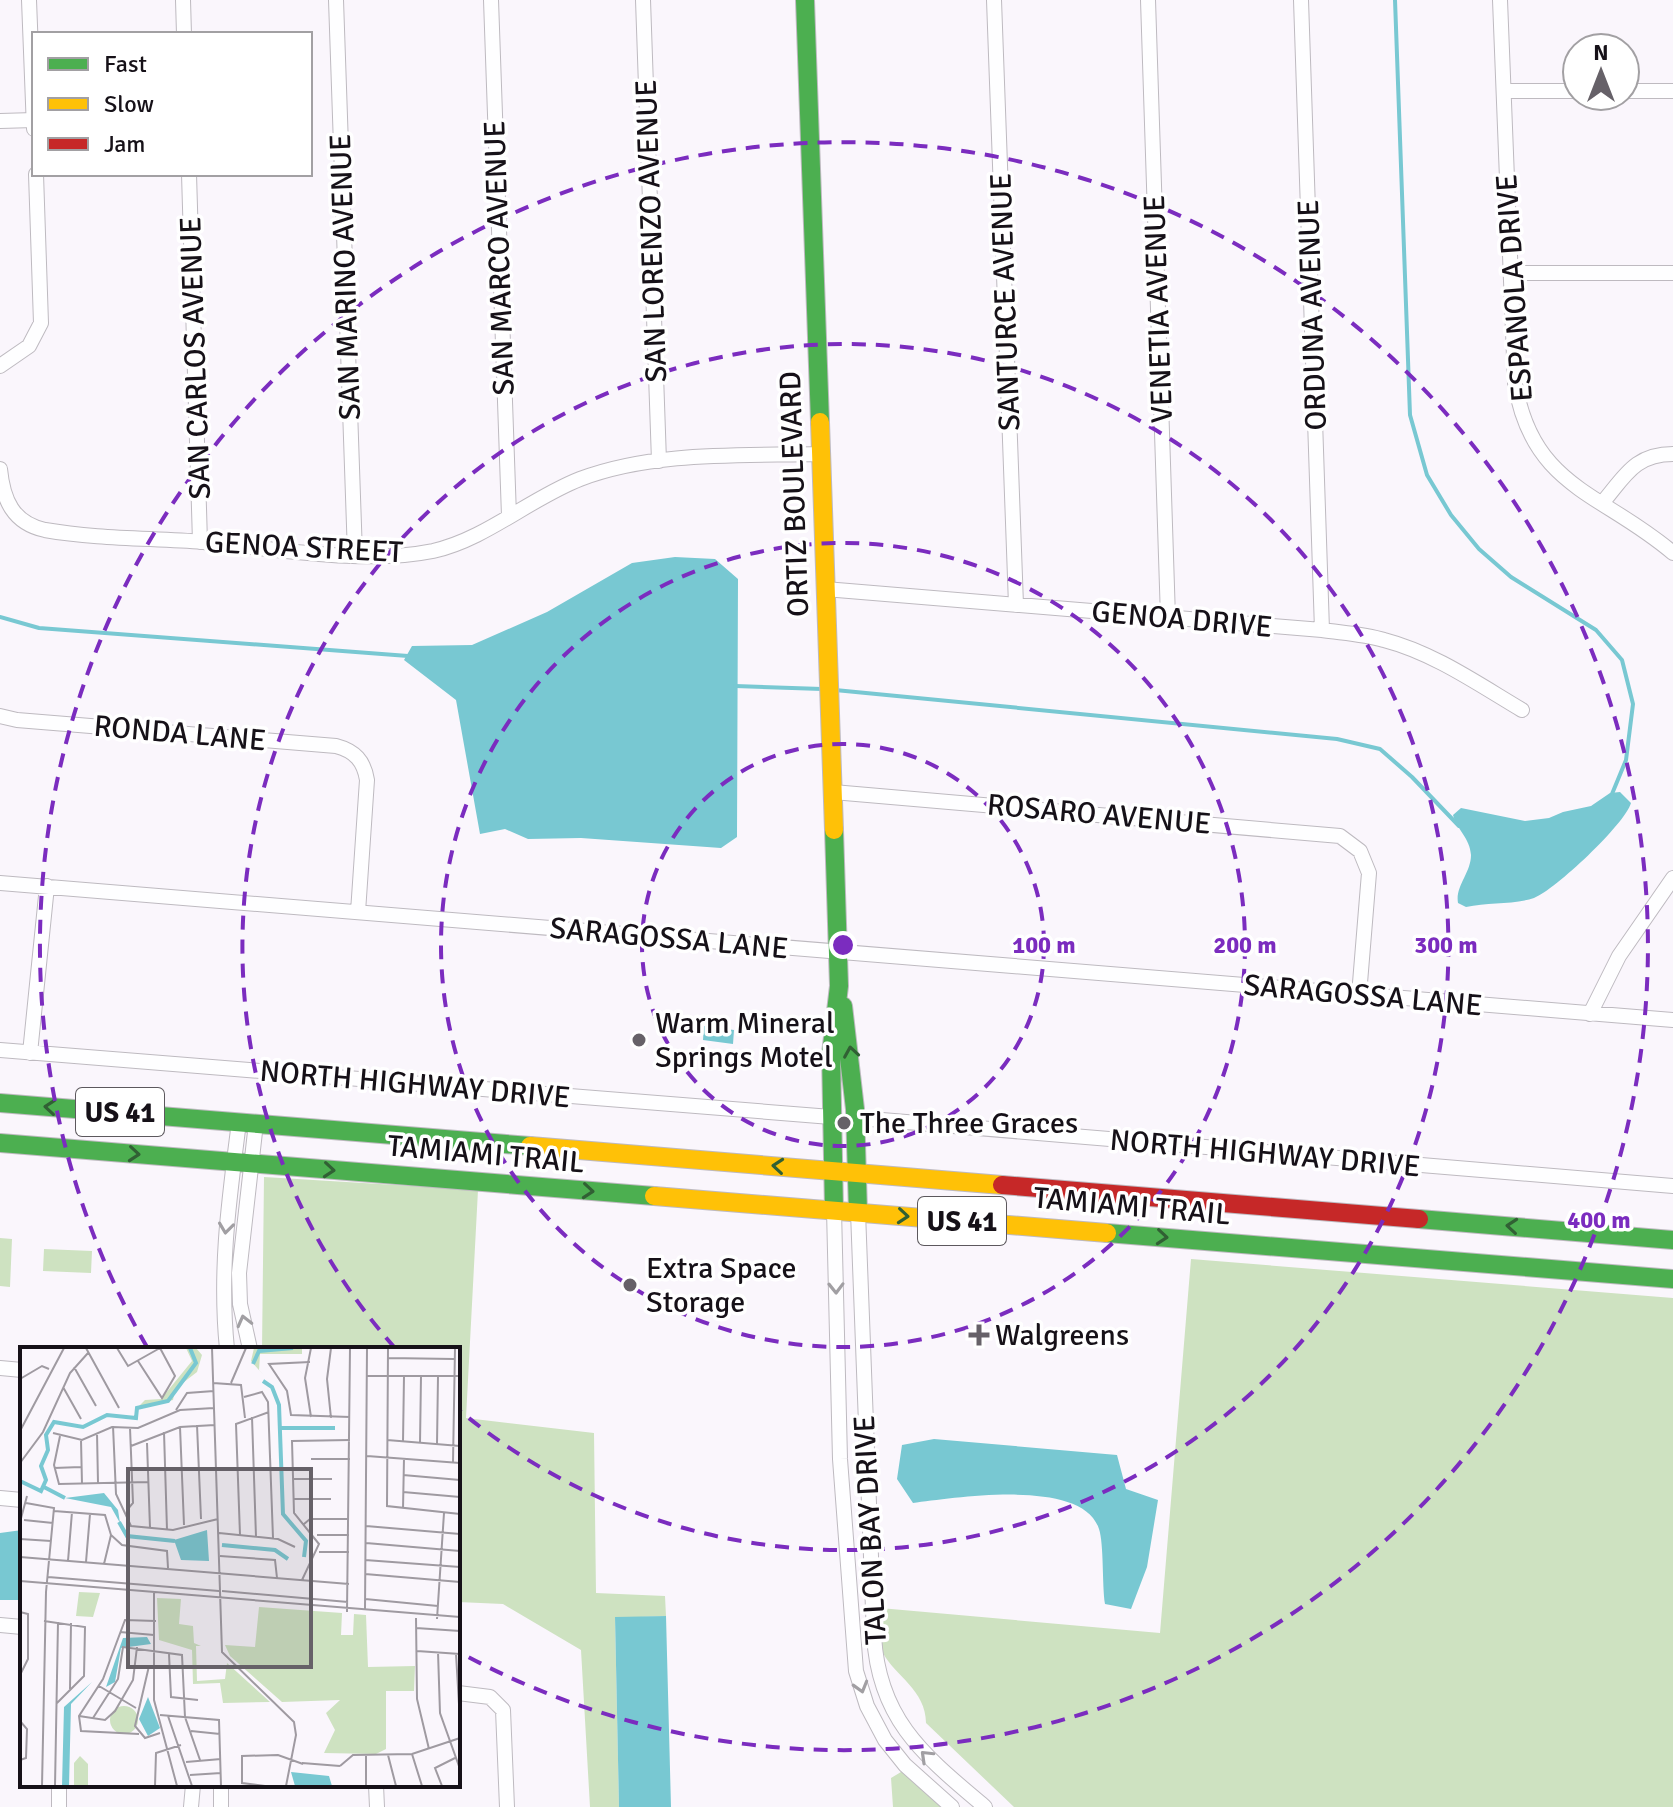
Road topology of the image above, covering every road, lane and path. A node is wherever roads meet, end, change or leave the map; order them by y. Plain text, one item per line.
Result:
1 (29, 0) edge
2 (183, 0) edge
3 (336, 0) edge
4 (491, 0) edge
5 (643, 0) edge
6 (805, 0) edge
7 (994, 0) edge
8 (1148, 0) edge
9 (1301, 0) edge
10 (1500, 0) edge
11 (184, 32) edge
12 (32, 72) edge
13 (1504, 91) junction
14 (1561, 91) edge
15 (1641, 91) edge
16 (1673, 91) edge
17 (32, 120) edge
18 (0, 121) edge
19 (36, 176) edge
20 (189, 176) edge
21 (1511, 273) junction
22 (1673, 273) edge
23 (0, 366) edge
24 (820, 454) junction
25 (1673, 454) edge
26 (659, 461) junction
27 (0, 469) edge
28 (1603, 502) junction
29 (509, 516) junction
30 (200, 542) junction
31 (1673, 553) edge
32 (355, 555) junction
33 (825, 589) junction
34 (1016, 605) junction
35 (1168, 618) junction
36 (1322, 630) junction
37 (1522, 710) dead end
38 (0, 716) edge
39 (833, 792) junction
40 (1673, 878) edge
41 (0, 883) edge
42 (47, 886) junction
43 (358, 912) junction
44 (838, 952) junction
45 (839, 986) junction
46 (1359, 995) junction
47 (1590, 1014) junction
48 (1673, 1020) edge
49 (0, 1050) edge
50 (30, 1053) junction
51 (0, 1103) edge
52 (831, 1117) junction
53 (858, 1118) junction
54 (247, 1123) junction
55 (0, 1143) edge
56 (243, 1163) junction
57 (834, 1171) junction
58 (858, 1173) junction
59 (1673, 1186) edge
60 (834, 1210) junction
61 (858, 1212) junction
62 (1673, 1240) edge
63 (1673, 1279) edge
64 (239, 1293) junction
65 (222, 1294) junction
66 (227, 1347) edge
67 (250, 1347) edge
68 (0, 1368) edge
69 (20, 1370) edge
70 (0, 1498) edge
71 (20, 1500) edge
72 (0, 1625) edge
73 (20, 1627) edge
74 (460, 1693) edge
75 (193, 1787) edge
76 (376, 1787) edge
77 (191, 1807) edge
78 (377, 1807) edge
79 (507, 1807) edge
80 (952, 1807) edge
81 (985, 1807) edge

1 - 12 street
2 - 11 street
3 - 32 street, SAN MARINO AVENUE
4 - 29 street, SAN MARCO AVENUE
5 - 26 street, SAN LORENZO AVENUE
6 - 24 main road, ORTIZ BOULEVARD
7 - 34 street, SANTURCE AVENUE
8 - 35 street, VENETIA AVENUE
9 - 36 street, ORDUNA AVENUE
10 - 13 street, ESPANOLA DRIVE
13 - 14 street
13 - 21 street, ESPANOLA DRIVE
15 - 16 street
17 - 18 street
19 - 23 street
20 - 30 street, SAN CARLOS AVENUE
21 - 22 street
21 - 28 street, ESPANOLA DRIVE
24 - 26 street, GENOA STREET
24 - 33 main road, ORTIZ BOULEVARD
25 - 28 street
26 - 29 street, GENOA STREET
27 - 30 street, GENOA STREET
28 - 31 street, ESPANOLA DRIVE
29 - 32 street, GENOA STREET
30 - 32 street, GENOA STREET
33 - 34 street, GENOA DRIVE
33 - 39 main road, ORTIZ BOULEVARD
34 - 35 street, GENOA DRIVE
35 - 36 street, GENOA DRIVE
36 - 37 street, GENOA DRIVE
38 - 43 street, RONDA LANE
39 - 44 main road, ORTIZ BOULEVARD
39 - 46 street, ROSARO AVENUE
40 - 47 street
41 - 42 street, SARAGOSSA LANE
42 - 43 street, SARAGOSSA LANE
42 - 50 street
43 - 44 street, SARAGOSSA LANE
44 - 45 main road, ORTIZ BOULEVARD
44 - 46 street, SARAGOSSA LANE
45 - 52 main road, ORTIZ BOULEVARD
53 -> 45 main road, ORTIZ BOULEVARD
46 - 47 street, SARAGOSSA LANE
47 - 48 street, SARAGOSSA LANE
49 - 50 street, NORTH HIGHWAY DRIVE
50 - 52 street, NORTH HIGHWAY DRIVE
54 -> 51 main road, US 41
52 - 57 main road, ORTIZ BOULEVARD
53 - 58 main road, ORTIZ BOULEVARD
53 - 59 street, NORTH HIGHWAY DRIVE
54 - 56 street
57 -> 54 main road, TAMIAMI TRAIL / US 41
55 -> 56 main road, US 41
56 -> 60 main road, TAMIAMI TRAIL / US 41
56 - 64 street
56 -> 65 street
57 - 58 main road, TAMIAMI TRAIL / US 41
57 - 60 main road, ORTIZ BOULEVARD
58 - 61 main road, ORTIZ BOULEVARD
62 -> 58 main road, TAMIAMI TRAIL / US 41
60 - 61 main road, TAMIAMI TRAIL / US 41
60 -> 80 street, TALON BAY DRIVE
61 -> 63 main road, TAMIAMI TRAIL / US 41
81 -> 61 street, TALON BAY DRIVE
64 - 65 street
67 -> 64 street
65 - 66 street
68 - 69 street
70 - 71 street
72 - 73 street
74 - 79 street
75 - 77 street
76 - 78 street

